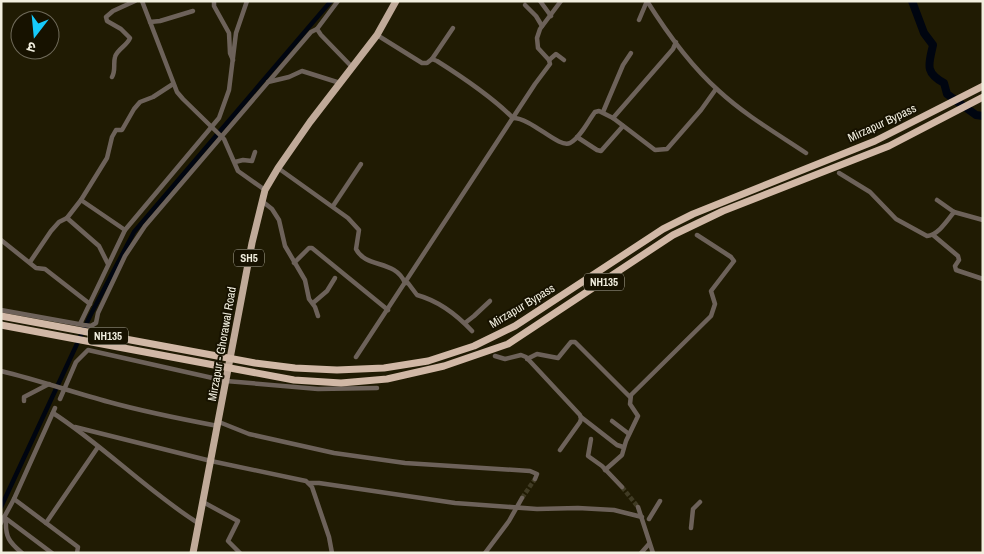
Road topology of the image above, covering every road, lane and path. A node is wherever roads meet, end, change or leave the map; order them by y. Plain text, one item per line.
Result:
1 (135, 1) edge
2 (214, 1) edge
3 (247, 1) edge
4 (338, 1) edge
5 (396, 1) edge
6 (540, 1) edge
7 (561, 1) edge
8 (647, 1) edge
9 (144, 3) edge
10 (525, 5) dead end
11 (193, 11) dead end
12 (551, 16) junction
13 (639, 20) dead end
14 (150, 22) junction
15 (542, 26) junction
16 (317, 28) junction
17 (453, 28) dead end
18 (377, 35) junction
19 (676, 42) junction
20 (631, 53) dead end
21 (432, 59) junction
22 (549, 60) junction
23 (564, 60) dead end
24 (233, 61) junction
25 (352, 67) junction
26 (112, 77) dead end
27 (268, 82) junction
28 (340, 83) junction
29 (173, 84) junction
30 (983, 86) edge
31 (716, 89) junction
32 (983, 98) edge
33 (603, 112) junction
34 (514, 118) junction
35 (613, 118) junction
36 (623, 126) junction
37 (214, 129) junction
38 (221, 136) junction
39 (576, 137) junction
40 (256, 152) dead end
41 (806, 153) dead end
42 (235, 162) junction
43 (361, 164) dead end
44 (278, 168) junction
45 (839, 173) dead end
46 (265, 190) junction
47 (80, 200) junction
48 (937, 200) dead end
49 (262, 201) junction
50 (333, 206) junction
51 (954, 212) junction
52 (67, 218) junction
53 (983, 220) edge
54 (125, 230) junction
55 (697, 235) dead end
56 (933, 235) junction
57 (1, 240) edge
58 (30, 262) junction
59 (294, 263) junction
60 (108, 264) junction
61 (334, 278) dead end
62 (983, 279) edge
63 (405, 283) junction
64 (490, 301) dead end
65 (313, 303) junction
66 (90, 304) junction
67 (1, 310) edge
68 (388, 310) junction
69 (1, 316) edge
70 (318, 316) dead end
71 (464, 323) junction
72 (82, 325) junction
73 (1, 326) edge
74 (472, 331) dead end
75 (495, 356) dead end
76 (356, 357) dead end
77 (527, 359) junction
78 (1, 371) edge
79 (226, 381) junction
80 (49, 384) junction
81 (377, 388) dead end
82 (63, 389) junction
83 (630, 396) junction
84 (60, 399) dead end
85 (24, 401) dead end
86 (581, 417) junction
87 (612, 421) dead end
88 (218, 424) junction
89 (75, 427) junction
90 (629, 434) junction
91 (591, 439) dead end
92 (98, 447) junction
93 (623, 447) junction
94 (560, 450) dead end
95 (211, 461) junction
96 (605, 470) junction
97 (535, 479) dead end
98 (309, 483) junction
99 (622, 487) tunnel mouth
100 (522, 498) tunnel mouth
101 (14, 499) junction
102 (660, 501) dead end
103 (203, 502) junction
104 (700, 502) dead end
105 (516, 507) junction
106 (638, 508) tunnel mouth
107 (642, 517) junction
108 (5, 518) junction
109 (649, 519) dead end
110 (1, 523) edge
111 (46, 523) junction
112 (198, 523) junction
113 (691, 528) dead end
114 (649, 544) junction
115 (22, 553) edge
116 (52, 553) edge
117 (77, 553) edge
118 (193, 553) edge
119 (240, 553) edge
120 (332, 553) edge
121 (485, 553) edge
122 (641, 553) edge
123 (653, 553) edge

1 - 26 street
2 - 24 street
3 - 24 street
4 - 16 street
5 - 18 main road, Mirzapur - Ghorawal Road / SH5
6 - 12 street
7 - 12 street
8 - 13 street
8 - 19 street
9 - 14 street
10 - 15 street
11 - 14 street
12 - 15 street
14 - 29 street
15 - 22 street
16 - 25 street
16 - 27 street
17 - 21 street
18 - 21 street
18 - 25 main road, Mirzapur - Ghorawal Road / SH5
19 - 31 street
19 - 35 street
20 - 33 street
21 - 34 street
22 - 23 street
22 - 34 street
24 - 37 street
25 - 28 main road, Mirzapur - Ghorawal Road / SH5
27 - 28 street
27 - 38 street
28 - 44 main road, Mirzapur - Ghorawal Road / SH5
29 - 37 street
29 - 47 street
30 - 69 highway, Mirzapur Bypass / NH135
31 - 36 street
31 - 41 street
32 - 73 highway, NH135
33 - 35 street
33 - 39 street
34 - 39 street
34 - 63 street
35 - 36 street
36 - 39 street
37 - 38 street
37 - 54 street
38 - 42 street
38 - 72 street
40 - 42 street
42 - 46 street
43 - 50 street
44 - 46 main road, Mirzapur - Ghorawal Road / SH5
44 - 50 street
45 - 56 street
46 - 49 main road, Mirzapur - Ghorawal Road / SH5
47 - 52 street
47 - 54 street
48 - 51 street
49 - 59 street
49 - 79 main road, Mirzapur - Ghorawal Road / SH5
50 - 63 street
51 - 53 street
51 - 56 street
52 - 58 street
52 - 60 street
54 - 60 street
55 - 83 street
56 - 62 street
57 - 58 street
58 - 66 street
59 - 65 street
59 - 68 street
60 - 66 street
61 - 65 street
63 - 68 street
63 - 71 street
64 - 71 street
65 - 70 street
66 - 72 street
67 - 72 street
68 - 76 street
71 - 74 street
75 - 77 street
77 - 83 street
77 - 86 street
78 - 80 street
79 - 81 street
79 - 82 street
79 - 88 main road, Mirzapur - Ghorawal Road / SH5
80 - 82 street
80 - 85 street
82 - 84 street
82 - 88 street
83 - 90 street
86 - 93 street
86 - 94 street
87 - 90 street
88 - 95 main road, Mirzapur - Ghorawal Road / SH5
88 - 97 street
89 - 92 street
89 - 95 street
89 - 101 street
90 - 93 street
91 - 96 street
92 - 111 street
92 - 112 street
93 - 96 street
95 - 98 street
95 - 103 main road, Mirzapur - Ghorawal Road / SH5
96 - 99 street
98 - 105 street
98 - 120 street
100 - 105 street
101 - 108 street
101 - 111 street
102 - 109 street
103 - 112 main road, Mirzapur - Ghorawal Road / SH5
103 - 119 street
104 - 113 street
105 - 107 street
105 - 121 street
106 - 107 street
107 - 114 street
108 - 110 street
108 - 115 street
108 - 116 street
111 - 117 street
112 - 118 main road, Mirzapur - Ghorawal Road / SH5
114 - 122 street
114 - 123 street

